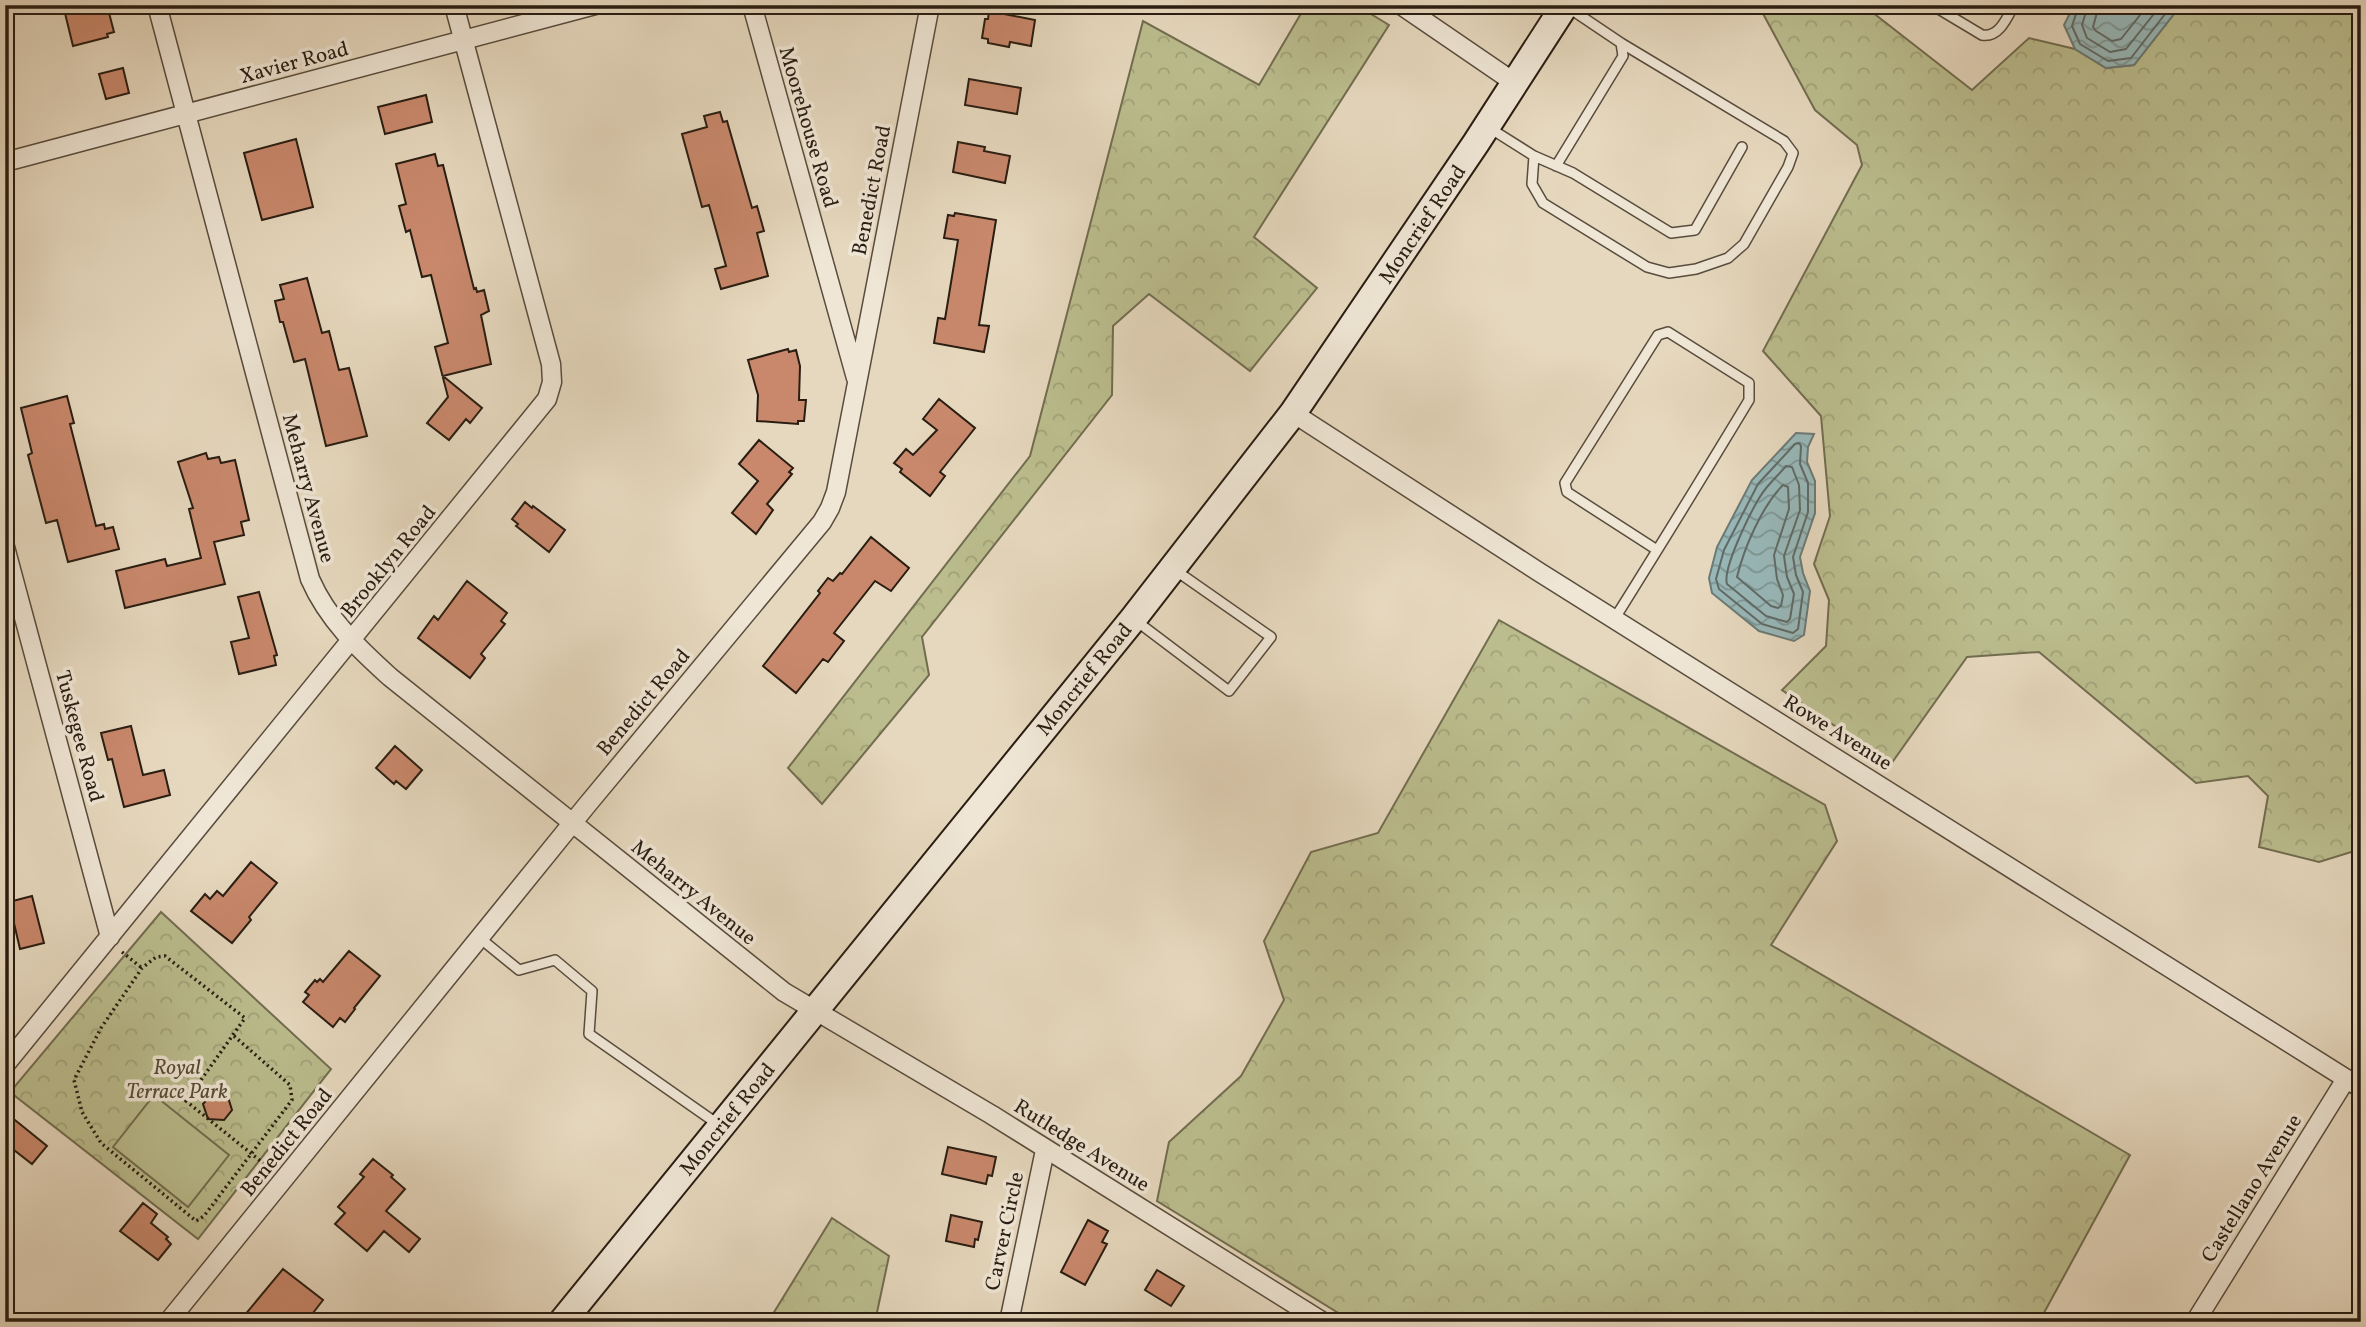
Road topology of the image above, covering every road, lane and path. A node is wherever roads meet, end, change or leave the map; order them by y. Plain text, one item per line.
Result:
1 (157, 5) edge
2 (454, 5) edge
3 (595, 5) edge
4 (752, 5) edge
5 (930, 5) edge
6 (1401, 5) edge
7 (1565, 5) edge
8 (1931, 5) edge
9 (2014, 5) edge
10 (1946, 9) edge
11 (464, 41) junction
12 (1621, 43) junction
13 (1515, 82) junction
14 (186, 113) junction
15 (1487, 126) junction
16 (1742, 148) dead end
17 (1534, 156) junction
18 (5, 162) edge
19 (1556, 166) junction
20 (856, 381) junction
21 (1293, 412) junction
22 (5, 547) edge
23 (1657, 550) junction
24 (1173, 568) junction
25 (1615, 618) junction
26 (1133, 619) junction
27 (351, 641) junction
28 (572, 824) junction
29 (481, 939) junction
30 (114, 942) junction
31 (142, 968) junction
32 (816, 1010) junction
33 (234, 1036) junction
34 (5, 1065) edge
35 (2353, 1084) edge
36 (721, 1126) junction
37 (1045, 1150) junction
38 (251, 1154) junction
39 (269, 1169) dead end
40 (168, 1322) edge
41 (562, 1322) edge
42 (1009, 1322) edge
43 (1323, 1322) edge
44 (2195, 1322) edge

1 - 14 street, Meharry Avenue
2 - 11 street, Brooklyn Road
3 - 11 street, Xavier Road
4 - 20 street, Moorehouse Road
5 - 20 street, Benedict Road
6 - 13 street
7 - 12 lane
7 - 13 main road, Moncrief Road
8 - 10 lane
9 - 10 lane
11 - 14 street, Xavier Road
11 - 27 street, Brooklyn Road
12 - 17 lane
12 - 19 lane
13 - 15 main road, Moncrief Road
14 - 18 street, Xavier Road
14 - 27 street, Meharry Avenue
15 - 17 lane
15 - 21 main road, Moncrief Road
16 - 19 lane
17 - 19 lane
20 - 28 street, Benedict Road
21 - 24 main road, Moncrief Road
21 - 25 street, Rowe Avenue
22 - 30 street, Tuskegee Road
23 - 23 lane
23 - 25 lane
24 - 26 main road, Moncrief Road
24 - 26 lane
25 - 35 street, Rowe Avenue
26 - 32 main road, Moncrief Road
27 - 28 street, Meharry Avenue
27 - 30 street, Brooklyn Road
28 - 29 street, Benedict Road
28 - 32 street, Meharry Avenue
29 - 36 lane
29 - 40 street, Benedict Road
30 - 31 path
30 - 34 street, Brooklyn Road
31 - 33 path
31 - 38 path
32 - 36 main road, Moncrief Road
32 - 37 street, Rutledge Avenue
33 - 38 path
33 - 38 path
35 - 44 street, Castellano Avenue
36 - 41 main road, Moncrief Road
37 - 42 street, Carver Circle
37 - 43 street, Rutledge Avenue
38 - 39 path

